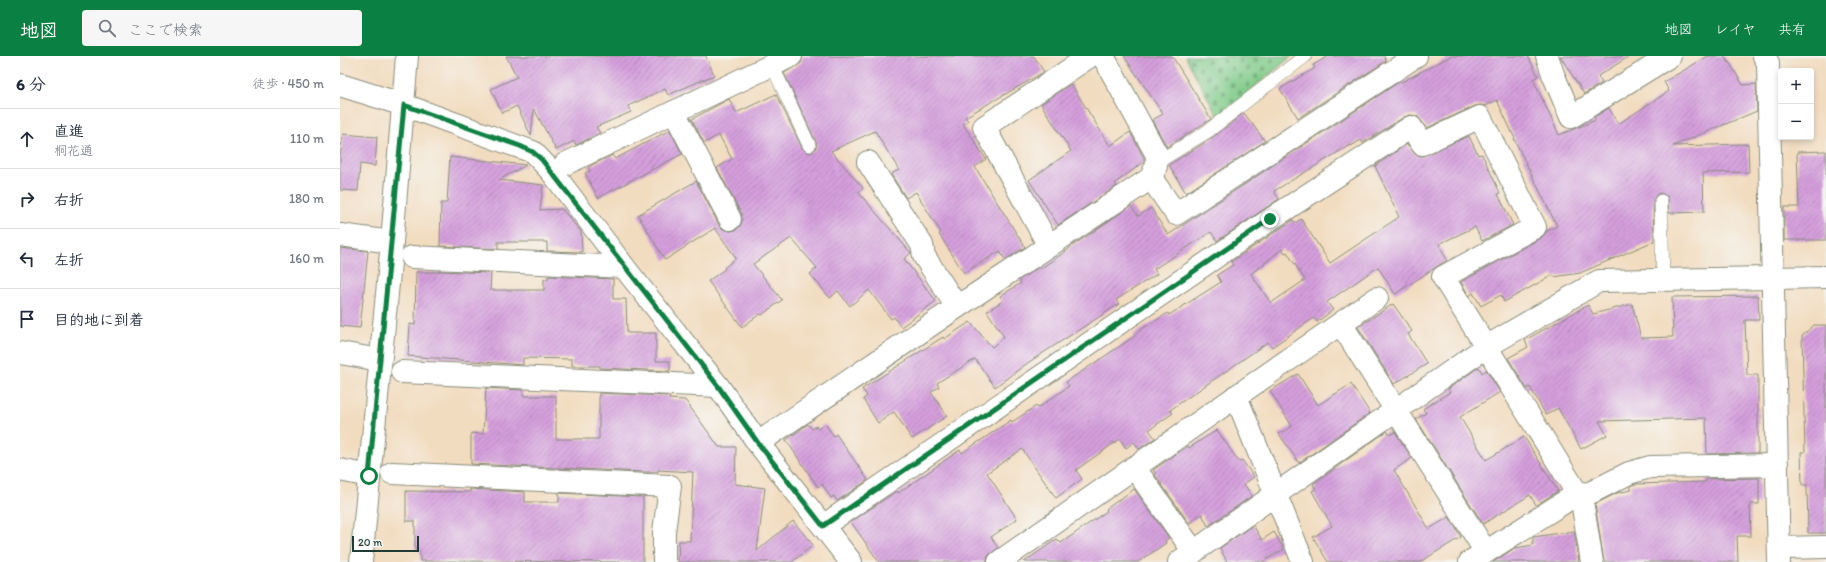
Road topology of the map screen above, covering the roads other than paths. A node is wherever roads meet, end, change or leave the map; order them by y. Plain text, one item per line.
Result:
1 (791, 56) edge
2 (1090, 56) edge
3 (1103, 56) edge
4 (1305, 56) edge
5 (1416, 56) edge
6 (1547, 56) edge
7 (1670, 56) edge
8 (1764, 56) edge
9 (411, 58) edge
10 (772, 66) junction
11 (340, 85) edge
12 (404, 105) junction
13 (674, 112) junction
14 (810, 145) dead end
15 (868, 162) dead end
16 (564, 164) dead end
17 (1154, 171) junction
18 (1661, 201) dead end
19 (730, 219) dead end
20 (340, 236) edge
21 (392, 242) junction
22 (1049, 246) junction
23 (412, 257) dead end
24 (624, 267) junction
25 (1826, 277) edge
26 (1772, 278) junction
27 (1664, 280) junction
28 (1377, 298) dead end
29 (957, 307) junction
30 (1341, 324) junction
31 (1486, 347) junction
32 (340, 353) edge
33 (380, 360) junction
34 (402, 372) dead end
35 (718, 386) junction
36 (1236, 396) junction
37 (1396, 409) junction
38 (758, 443) junction
39 (1776, 465) junction
40 (1134, 467) junction
41 (340, 470) edge
42 (392, 473) dead end
43 (369, 476) junction
44 (1577, 494) junction
45 (1276, 495) junction
46 (823, 526) junction
47 (1826, 548) edge
48 (1779, 555) edge
49 (1187, 557) edge
50 (1478, 557) edge
51 (361, 562) edge
52 (664, 562) edge
53 (851, 562) edge
54 (999, 562) edge
55 (1304, 562) edge
56 (1592, 562) edge

1 - 10 street
2 - 22 street
3 - 17 street
4 - 17 lane
5 - 17 street
6 - 7 street
8 - 26 street
9 - 12 street
10 - 13 street
10 - 14 lane
11 - 12 street
12 - 21 street
12 - 24 street
13 - 16 street
13 - 19 street
15 - 29 street
17 - 22 street
18 - 27 lane
20 - 21 street
21 - 33 street
22 - 29 street
23 - 24 street
24 - 35 street
25 - 26 street
26 - 27 street
26 - 39 street
27 - 31 street
28 - 30 street
29 - 38 street
30 - 36 street
30 - 37 street
31 - 37 street
31 - 44 street
31 - 46 street
32 - 33 street
33 - 43 street
34 - 35 street
35 - 38 street
36 - 40 street
36 - 45 street
37 - 45 street
37 - 50 street
38 - 46 street
39 - 44 street
39 - 48 street
40 - 49 street
40 - 54 street
41 - 43 street
42 - 52 street
43 - 51 street
44 - 50 street
44 - 56 street
45 - 49 street
45 - 55 street
46 - 53 street
47 - 48 street

